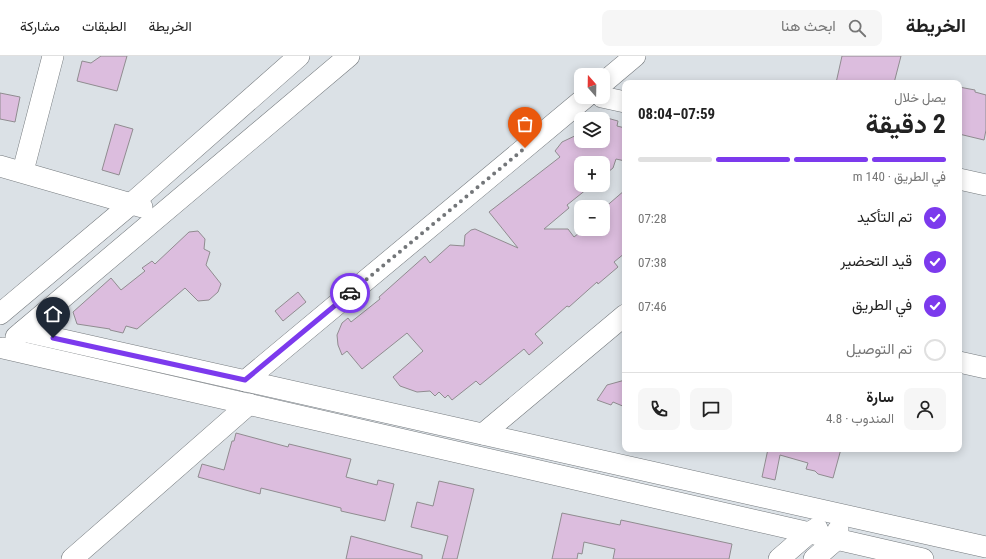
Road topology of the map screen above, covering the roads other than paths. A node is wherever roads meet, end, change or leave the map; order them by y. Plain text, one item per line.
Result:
1 (53, 56) edge
2 (299, 56) edge
3 (349, 56) edge
4 (635, 56) edge
5 (610, 77) edge
6 (610, 99) edge
7 (622, 101) edge
8 (578, 104) edge
9 (0, 166) edge
10 (23, 171) junction
11 (962, 180) edge
12 (986, 185) edge
13 (131, 204) junction
14 (163, 213) junction
15 (0, 314) edge
16 (622, 318) edge
17 (23, 331) junction
18 (2, 349) edge
19 (962, 363) edge
20 (986, 368) edge
21 (245, 380) junction
22 (249, 404) junction
23 (483, 434) junction
24 (840, 515) junction
25 (809, 533) junction
26 (837, 539) junction
27 (986, 547) edge
28 (81, 558) edge
29 (779, 559) edge
30 (814, 559) edge
31 (923, 559) edge

1 - 10 street
2 - 13 street
3 - 14 street
4 - 5 street
6 - 7 street
8 - 21 street
9 - 10 street
10 - 13 street
11 - 12 street
13 - 14 street
13 - 15 street
14 - 17 street
16 - 23 street
17 - 18 street
17 - 21 street
18 - 22 street
19 - 20 street
21 - 23 street
22 - 25 street
22 - 28 street
23 - 24 street
24 - 25 street
24 - 26 street
24 - 27 street
25 - 26 street
25 - 29 street
26 - 30 street
26 - 31 street

